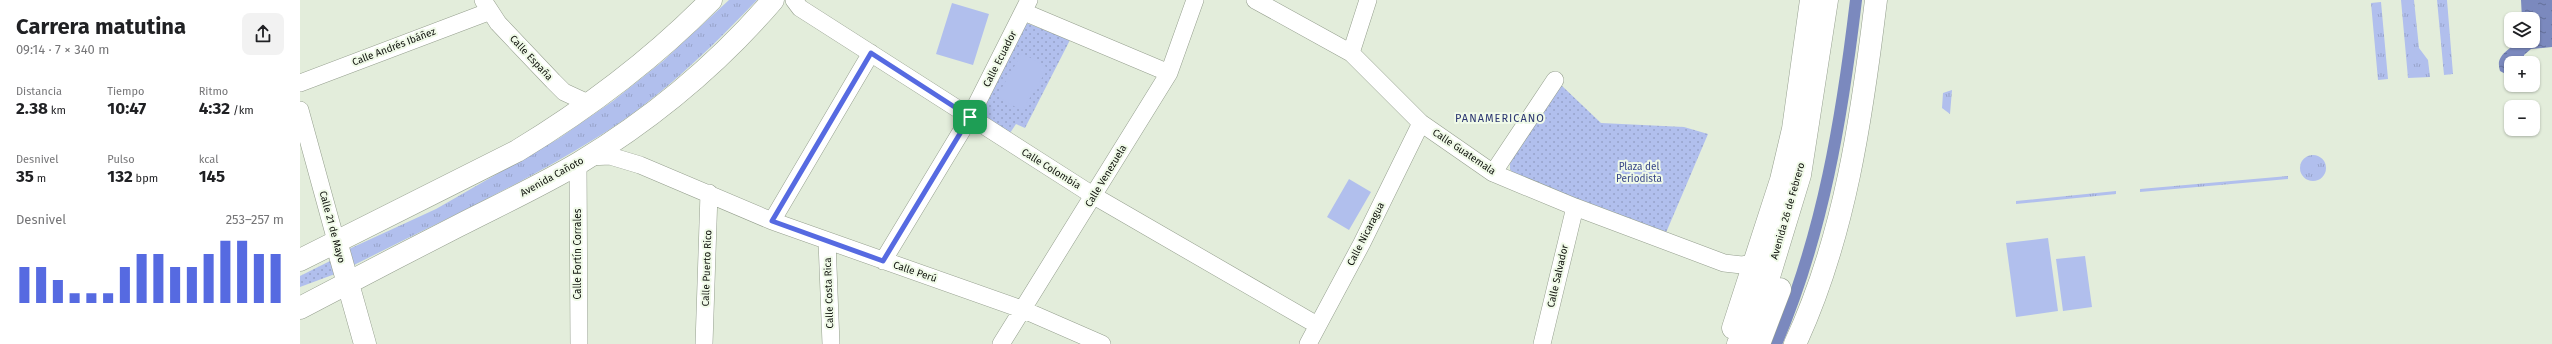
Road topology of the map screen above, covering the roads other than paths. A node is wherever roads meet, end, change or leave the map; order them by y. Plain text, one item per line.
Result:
1 (711, 0) edge
2 (773, 0) edge
3 (794, 0) edge
4 (1195, 0) edge
5 (1255, 0) edge
6 (1368, 0) edge
7 (1811, 0) edge
8 (1826, 0) edge
9 (1838, 0) edge
10 (1876, 0) edge
11 (485, 6) edge
12 (1026, 6) edge
13 (871, 53) junction
14 (1351, 53) junction
15 (1169, 73) junction
16 (1555, 80) dead end
17 (300, 83) edge
18 (590, 104) junction
19 (300, 110) edge
20 (970, 117) junction
21 (1421, 123) junction
22 (625, 132) junction
23 (582, 160) junction
24 (640, 165) junction
25 (1493, 173) junction
26 (709, 193) junction
27 (1094, 196) junction
28 (1575, 207) junction
29 (772, 221) junction
30 (336, 241) junction
31 (826, 241) junction
32 (300, 260) edge
33 (883, 261) junction
34 (1756, 262) junction
35 (1724, 263) junction
36 (348, 283) junction
37 (1746, 290) junction
38 (300, 308) edge
39 (1024, 310) junction
40 (1317, 325) junction
41 (364, 344) edge
42 (579, 344) edge
43 (704, 344) edge
44 (831, 344) edge
45 (1001, 344) edge
46 (1102, 344) edge
47 (1308, 344) edge
48 (1542, 344) edge
49 (1728, 344) edge
50 (1738, 344) edge
51 (1759, 344) edge
52 (1795, 344) edge

1 - 18 main road
2 - 22 main road, Avenida Cañoto
3 - 13 street, Calle Colombia
4 - 15 street, Calle Venezuela
5 - 14 street, Calle Guatemala
6 - 14 street
7 - 34 main road, Avenida 26 de Febrero
8 - 50 main road, Avenida 26 de Febrero
9 - 51 main road, Avenida 26 de Febrero
10 - 52 main road
11 - 17 street, Calle Andrés Ibáñez
11 - 18 street, Calle España
12 - 15 street
12 - 20 street, Calle Ecuador
13 - 20 street, Calle Colombia
13 - 29 street
14 - 21 street, Calle Guatemala
15 - 27 street, Calle Venezuela
16 - 25 street
18 - 30 main road
19 - 30 street, Calle 21 de Mayo
20 - 27 street, Calle Colombia
20 - 33 street, Calle Ecuador
21 - 25 street, Calle Guatemala
21 - 40 street, Calle Nicaragua
22 - 23 main road, Avenida Cañoto
22 - 24 street, Calle Perú
23 - 24 street, Calle Perú
23 - 36 main road, Avenida Cañoto
23 - 42 street, Calle Fortín Corrales
24 - 26 street, Calle Perú
25 - 28 street, Calle Guatemala
26 - 29 street, Calle Perú
26 - 43 street, Calle Puerto Rico
27 - 39 street, Calle Venezuela
27 - 40 street, Calle Colombia
28 - 35 street, Calle Guatemala
28 - 48 street, Calle Salvador
29 - 31 street, Calle Perú
30 - 32 main road
30 - 36 main road, Calle 21 de Mayo
31 - 33 street, Calle Perú
31 - 44 street, Calle Costa Rica
33 - 39 street, Calle Perú
34 - 35 street, Calle Guatemala
34 - 37 main road, Avenida 26 de Febrero
35 - 37 street, Calle Guatemala
36 - 38 main road, Avenida Cañoto
36 - 41 main road, Calle 21 de Mayo
37 - 49 main road, Avenida 26 de Febrero
39 - 45 street, Calle Venezuela
39 - 46 street, Calle Perú
40 - 47 street, Calle Nicaragua

